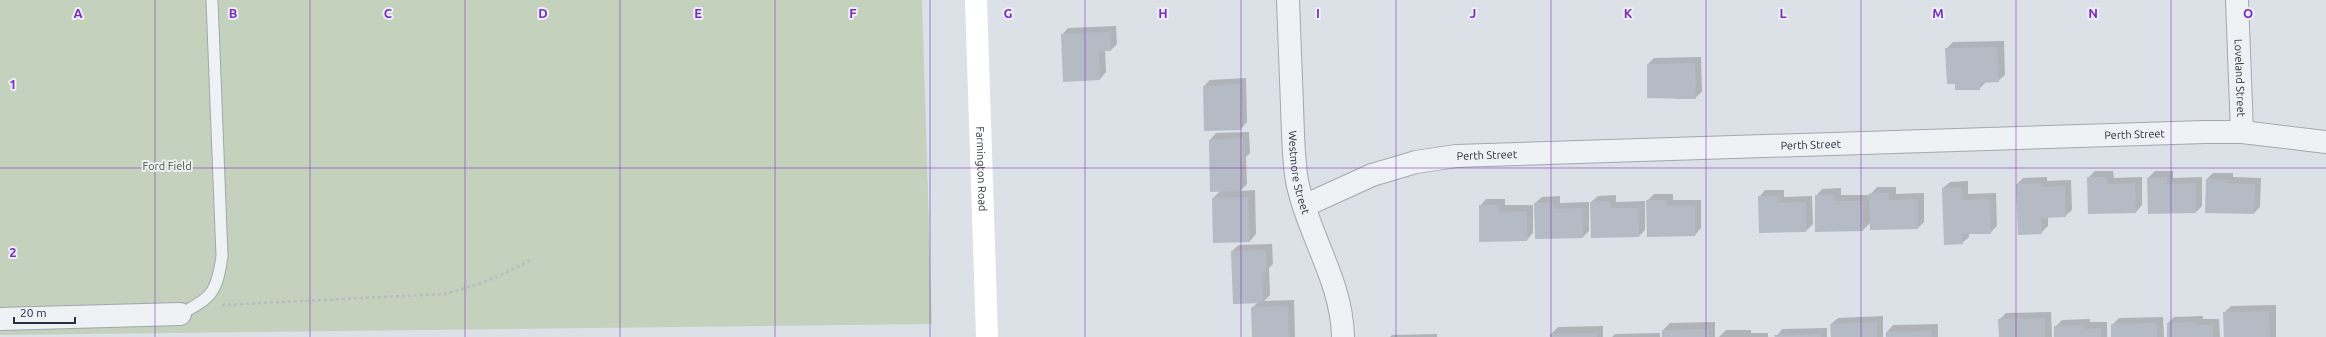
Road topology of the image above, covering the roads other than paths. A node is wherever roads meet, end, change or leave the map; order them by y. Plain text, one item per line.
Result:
1 (212, 0) edge
2 (976, 0) edge
3 (1288, 0) edge
4 (2237, 0) edge
5 (2242, 132) junction
6 (2326, 142) edge
7 (1304, 206) junction
8 (180, 314) joint
9 (0, 319) edge
10 (987, 337) edge
11 (1343, 337) edge

1 - 8 lane
2 - 10 main road, Farmington Road
3 - 7 street, Westmore Street
4 - 5 street, Loveland Street
5 - 6 street, Perth Street
5 - 7 street, Perth Street
7 - 11 street, Westmore Street
8 - 9 street

